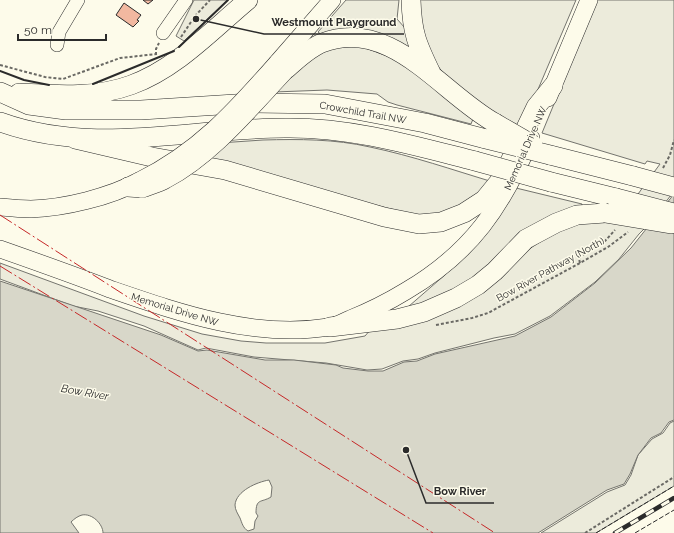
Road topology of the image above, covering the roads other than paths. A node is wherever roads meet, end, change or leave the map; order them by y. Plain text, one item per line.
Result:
1 (78, 0) edge
2 (186, 0) edge
3 (248, 0) edge
4 (332, 0) edge
5 (411, 0) edge
6 (589, 0) edge
7 (163, 33) dead end
8 (57, 45) dead end
9 (281, 67) junction
10 (432, 74) junction
11 (553, 86) junction
12 (1, 92) edge
13 (0, 122) edge
14 (75, 139) junction
15 (556, 157) junction
16 (137, 185) joint
17 (674, 187) edge
18 (0, 207) edge
19 (674, 213) edge
20 (674, 223) edge
21 (0, 249) edge
22 (330, 327) junction

1 - 8 street
2 - 7 street
3 - 12 highway
4 - 9 main road
5 - 10 highway
6 - 11 main road, Memorial Drive NW
9 - 10 highway
9 - 16 highway, bridge
10 - 15 highway, bridge
11 - 14 highway
11 - 22 main road, Memorial Drive NW
12 - 15 highway, Crowchild Trail NW, bridge
13 - 14 highway
14 - 19 highway, bridge
15 - 17 highway, Crowchild Trail NW, bridge
16 - 18 main road
20 - 22 highway, bridge
21 - 22 main road, Memorial Drive NW

